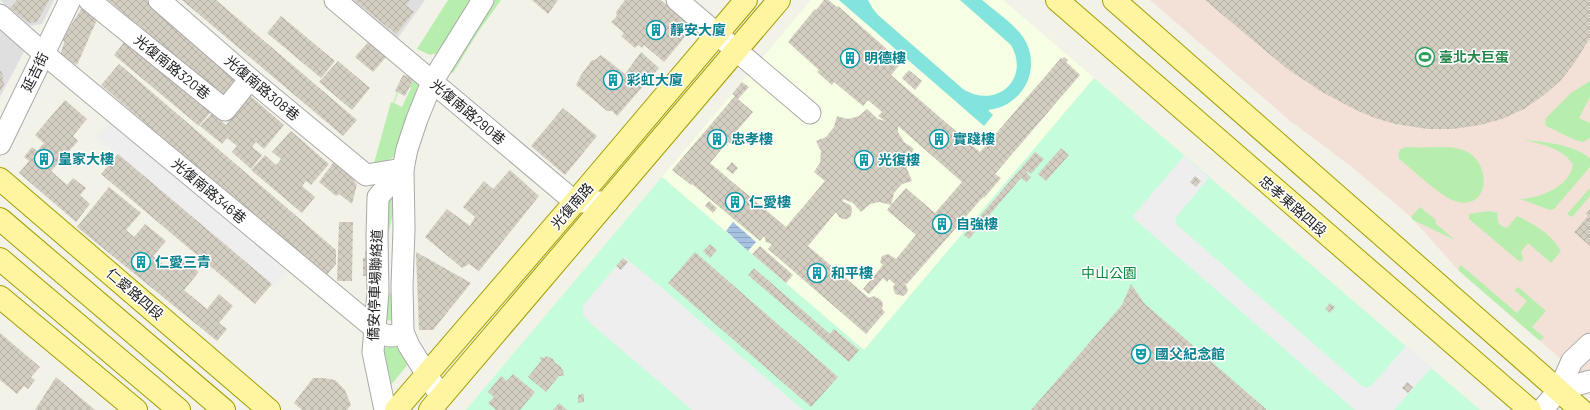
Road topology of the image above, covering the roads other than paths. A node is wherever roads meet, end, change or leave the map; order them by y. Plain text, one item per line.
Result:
1 (70, 0) edge
2 (89, 0) edge
3 (159, 0) edge
4 (335, 0) edge
5 (484, 0) edge
6 (677, 0) edge
7 (746, 0) edge
8 (779, 0) edge
9 (1057, 0) edge
10 (1114, 0) edge
11 (0, 15) edge
12 (717, 34) junction
13 (736, 50) junction
14 (43, 53) junction
15 (250, 79) junction
16 (432, 82) junction
17 (810, 113) dead end
18 (0, 144) edge
19 (403, 168) junction
20 (0, 179) edge
21 (575, 202) junction
22 (608, 202) junction
23 (0, 219) edge
24 (0, 259) edge
25 (0, 297) edge
26 (375, 329) junction
27 (403, 332) junction
28 (1590, 344) edge
29 (426, 374) junction
30 (1590, 381) edge
31 (1559, 390) junction
32 (436, 404) edge
33 (136, 410) edge
34 (179, 410) edge
35 (224, 410) edge
36 (269, 410) edge
37 (385, 410) edge
38 (396, 410) edge
39 (1530, 410) edge
40 (1542, 410) edge
41 (1581, 410) edge

1 - 14 street, 延吉街
2 - 15 street, 光復南路320巷
3 - 15 street, 光復南路308巷
4 - 16 street, 光復南路290巷
5 - 16 street, 僑安停車場聯絡道
6 - 12 street
7 - 12 main road, 光復南路
8 - 13 main road, 光復南路
9 - 39 main road, 忠孝東路四段
10 - 31 main road
11 - 14 street, 光復南路346巷
12 - 13 street
12 - 21 main road, 光復南路
13 - 17 street
13 - 22 main road, 光復南路
14 - 18 street, 延吉街
14 - 26 street, 光復南路346巷
15 - 19 street, 光復南路308巷
16 - 19 street, 僑安停車場聯絡道
16 - 21 street, 光復南路290巷
19 - 26 street, 僑安停車場聯絡道
19 - 27 street, 僑安停車場聯絡道
20 - 36 main road, 仁愛路四段
21 - 22 street
21 - 29 main road, 光復南路
22 - 32 main road, 光復南路
23 - 35 main road
24 - 34 main road
25 - 33 main road
26 - 27 street, 光復南路346巷
26 - 37 street, 僑安停車場聯絡道
27 - 29 street, 僑安停車場聯絡道
28 - 31 street
29 - 32 street, 僑安停車場聯絡道
29 - 38 main road, 光復南路
30 - 31 street
31 - 40 street
31 - 41 main road

